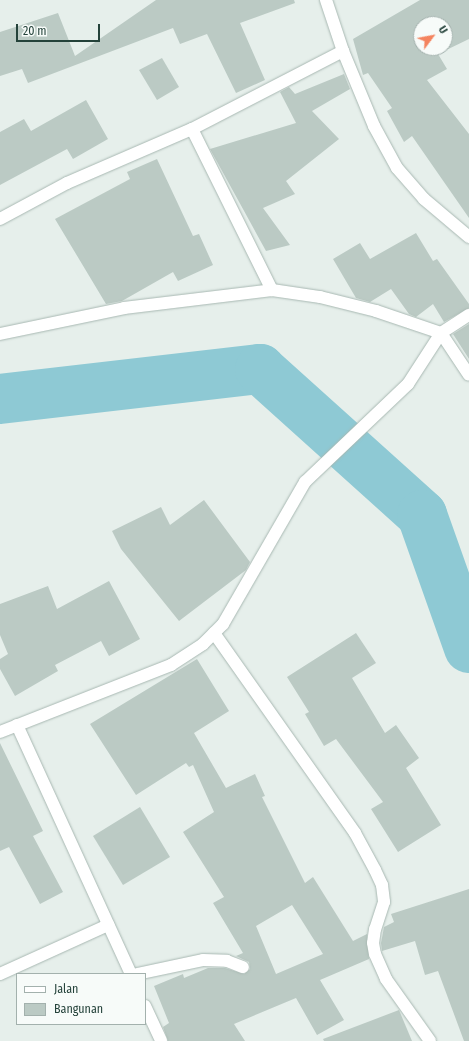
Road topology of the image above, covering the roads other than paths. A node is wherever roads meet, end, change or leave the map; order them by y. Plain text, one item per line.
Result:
1 (326, 0) edge
2 (343, 51) junction
3 (192, 129) junction
4 (0, 219) edge
5 (469, 237) edge
6 (272, 290) junction
7 (469, 314) edge
8 (441, 333) junction
9 (0, 334) edge
10 (469, 375) edge
11 (214, 633) junction
12 (16, 725) junction
13 (0, 732) edge
14 (108, 925) junction
15 (243, 967) dead end
16 (131, 973) edge
17 (142, 973) edge
18 (0, 974) edge
19 (146, 1008) edge
20 (161, 1041) edge
21 (430, 1041) edge

1 - 2 street
2 - 3 street
2 - 5 street
3 - 4 street
3 - 6 street
6 - 8 street
6 - 9 street
7 - 8 street
8 - 10 street
8 - 11 street
11 - 12 street
11 - 21 street
12 - 13 street
12 - 14 street
14 - 16 street
14 - 18 street
15 - 17 street
19 - 20 street

